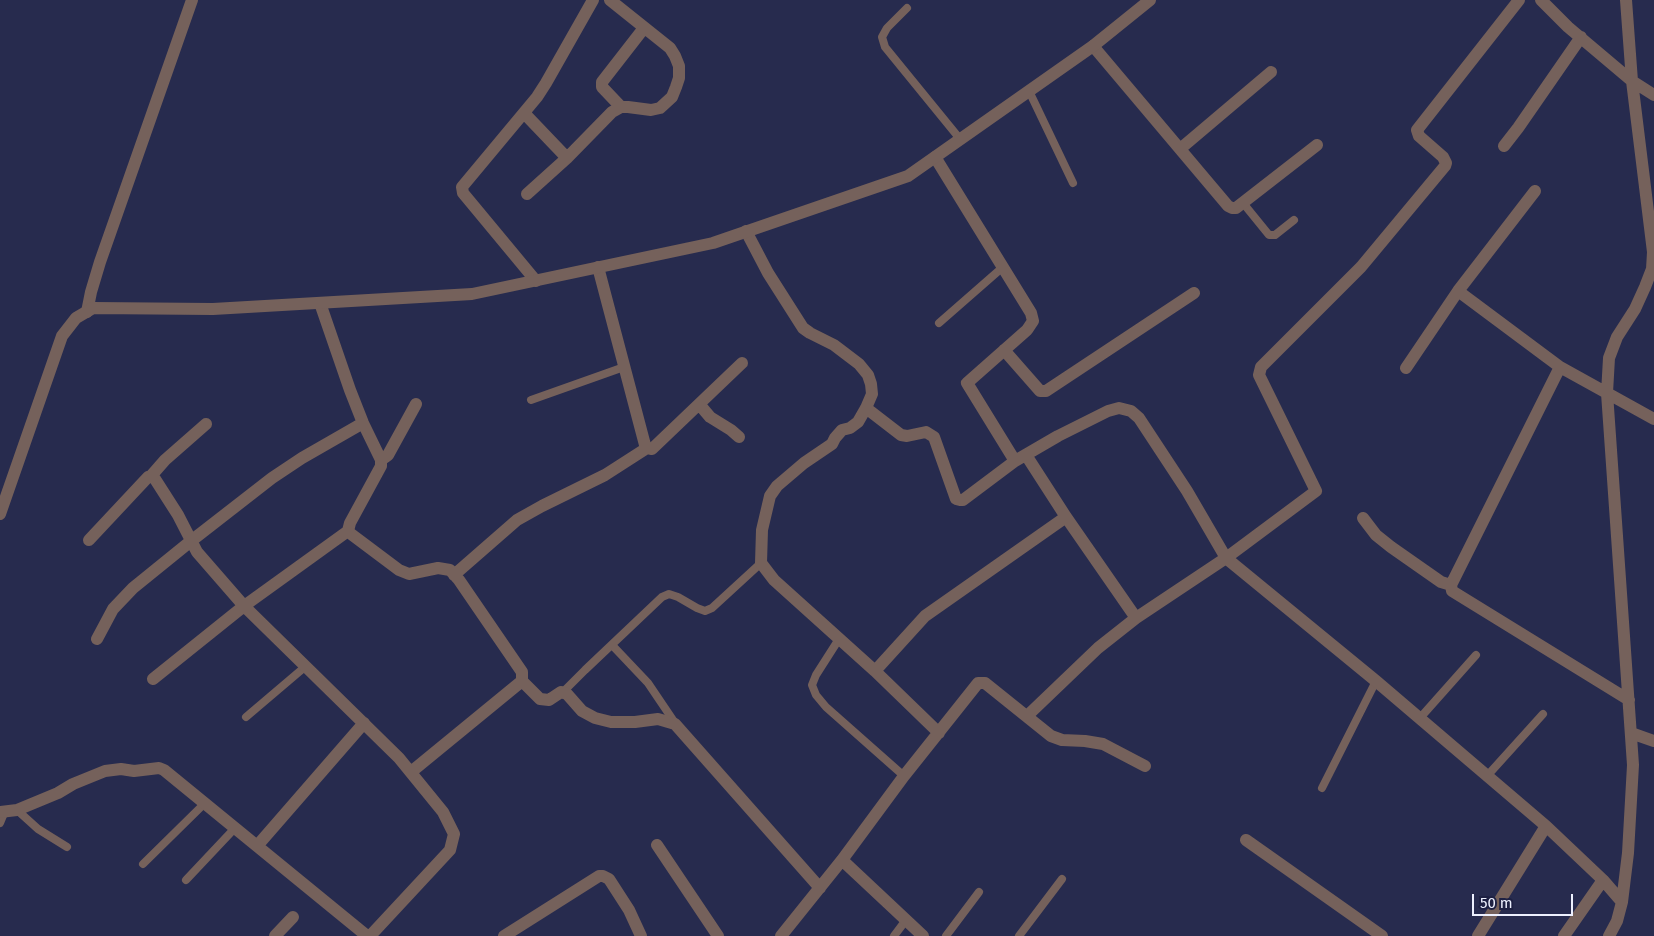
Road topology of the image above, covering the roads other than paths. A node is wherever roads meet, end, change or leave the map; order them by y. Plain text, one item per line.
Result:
1 (192, 0) edge
2 (593, 0) edge
3 (610, 0) edge
4 (1150, 0) edge
5 (1519, 0) edge
6 (1542, 0) edge
7 (1626, 0) edge
8 (907, 8) dead end
9 (644, 28) junction
10 (1581, 37) junction
11 (1093, 46) junction
12 (1271, 72) dead end
13 (1632, 81) junction
14 (1029, 91) junction
15 (1654, 95) edge
16 (620, 108) junction
17 (524, 113) junction
18 (960, 139) junction
19 (1317, 145) dead end
20 (1504, 146) dead end
21 (1180, 149) junction
22 (935, 157) junction
23 (567, 158) junction
24 (1073, 183) dead end
25 (1535, 190) dead end
26 (527, 194) dead end
27 (1243, 203) junction
28 (1294, 220) dead end
29 (746, 231) junction
30 (598, 267) junction
31 (1003, 267) junction
32 (536, 281) junction
33 (1650, 290) edge
34 (1458, 291) junction
35 (1194, 293) dead end
36 (320, 303) junction
37 (87, 312) junction
38 (938, 323) dead end
39 (1004, 350) junction
40 (742, 363) dead end
41 (624, 367) junction
42 (1560, 367) junction
43 (1406, 368) dead end
44 (1607, 393) junction
45 (531, 400) dead end
46 (416, 404) dead end
47 (699, 404) junction
48 (866, 408) junction
49 (1654, 418) edge
50 (363, 423) junction
51 (206, 424) dead end
52 (739, 437) dead end
53 (647, 448) junction
54 (1020, 458) junction
55 (381, 460) junction
56 (151, 476) junction
57 (0, 514) edge
58 (1066, 517) junction
59 (1363, 518) dead end
60 (348, 531) junction
61 (89, 540) dead end
62 (191, 540) junction
63 (1226, 558) junction
64 (761, 563) junction
65 (454, 575) junction
66 (1451, 585) junction
67 (244, 606) junction
68 (1136, 618) junction
69 (97, 639) dead end
70 (839, 639) junction
71 (612, 645) junction
72 (1476, 655) dead end
73 (306, 666) junction
74 (875, 671) junction
75 (153, 679) dead end
76 (522, 680) junction
77 (1376, 681) junction
78 (563, 692) junction
79 (1629, 700) junction
80 (1543, 714) dead end
81 (1027, 716) junction
82 (246, 717) dead end
83 (1420, 718) junction
84 (364, 723) junction
85 (675, 724) junction
86 (939, 733) junction
87 (1631, 733) junction
88 (1654, 741) edge
89 (1145, 766) dead end
90 (411, 772) junction
91 (904, 776) junction
92 (1488, 776) junction
93 (1322, 788) dead end
94 (205, 803) junction
95 (5, 814) edge
96 (1546, 826) junction
97 (235, 828) junction
98 (1246, 840) dead end
99 (657, 845) dead end
100 (67, 846) dead end
101 (258, 846) junction
102 (842, 860) junction
103 (143, 864) dead end
104 (1062, 879) dead end
105 (186, 880) dead end
106 (1603, 880) junction
107 (820, 888) junction
108 (979, 892) dead end
109 (1622, 902) junction
110 (293, 917) dead end
111 (906, 920) junction
112 (275, 936) edge
113 (369, 936) edge
114 (504, 936) edge
115 (641, 936) edge
116 (718, 936) edge
117 (781, 936) edge
118 (894, 936) edge
119 (923, 936) edge
120 (946, 936) edge
121 (1019, 936) edge
122 (1382, 936) edge
123 (1478, 936) edge
124 (1564, 936) edge
125 (1609, 936) edge

1 - 37 street
2 - 17 street
3 - 9 street
4 - 11 street
5 - 63 street
6 - 10 street
7 - 13 street
8 - 18 lane
9 - 16 street
9 - 16 street
10 - 13 street
10 - 20 street
11 - 14 street
11 - 21 street
12 - 21 street
13 - 15 street
13 - 33 street
14 - 18 street
14 - 24 lane
16 - 23 street
17 - 23 street
17 - 32 street
18 - 22 street
19 - 27 street
21 - 27 street
22 - 29 street
22 - 31 street
23 - 26 street
25 - 34 street
27 - 28 lane
29 - 30 street
29 - 48 street
30 - 32 street
30 - 41 street
31 - 38 lane
31 - 39 street
32 - 36 street
33 - 44 street
34 - 42 street
34 - 43 street
35 - 39 street
36 - 37 street
36 - 50 street
37 - 57 street
39 - 54 street
40 - 47 street
41 - 45 lane
41 - 53 street
42 - 44 street
42 - 66 street
44 - 49 street
44 - 79 street
46 - 55 street
47 - 52 street
47 - 53 street
48 - 54 street
48 - 64 street
50 - 55 street
50 - 62 street
51 - 56 street
53 - 65 street
54 - 58 street
54 - 63 street
55 - 60 street
56 - 61 street
56 - 62 street
58 - 68 street
58 - 74 street
59 - 66 street
60 - 65 street
60 - 67 street
62 - 67 street
62 - 69 street
63 - 68 street
63 - 77 street
64 - 70 street
64 - 71 lane
65 - 76 street
66 - 79 street
67 - 73 street
67 - 75 street
68 - 81 street
70 - 74 street
70 - 91 lane
71 - 78 lane
71 - 85 lane
72 - 83 lane
73 - 82 lane
73 - 84 street
74 - 86 street
76 - 78 street
76 - 90 street
77 - 83 street
77 - 93 lane
78 - 85 street
79 - 87 street
80 - 92 lane
81 - 86 street
81 - 89 street
83 - 92 street
84 - 90 street
84 - 101 street
85 - 107 street
86 - 91 street
87 - 88 street
87 - 109 street
90 - 113 street
91 - 102 street
92 - 96 street
94 - 95 street
94 - 97 street
94 - 103 lane
95 - 100 lane
96 - 106 street
96 - 123 street
97 - 101 street
97 - 105 lane
98 - 122 street
99 - 116 street
101 - 113 street
102 - 107 street
102 - 111 street
104 - 121 lane
106 - 109 street
106 - 124 street
107 - 117 street
108 - 120 lane
109 - 125 street
110 - 112 street
111 - 118 lane
111 - 119 street
114 - 115 street

